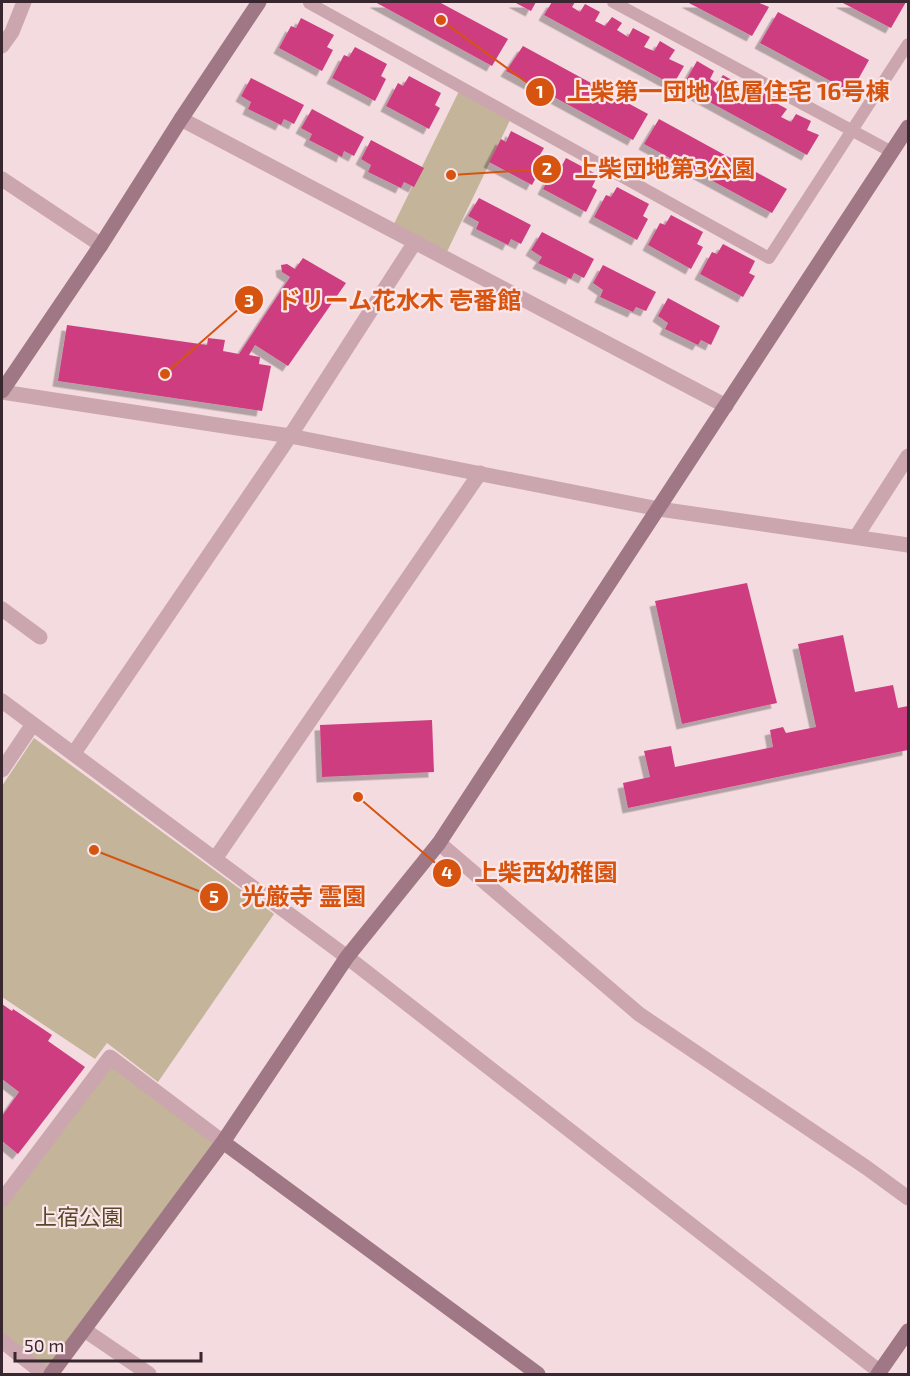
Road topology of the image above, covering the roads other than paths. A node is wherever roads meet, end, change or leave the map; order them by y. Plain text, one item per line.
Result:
1 (24, 2) edge
2 (259, 2) edge
3 (310, 2) edge
4 (613, 2) edge
5 (909, 44) edge
6 (2, 46) edge
7 (181, 119) junction
8 (909, 127) edge
9 (852, 130) junction
10 (892, 152) junction
11 (2, 179) edge
12 (415, 242) junction
13 (101, 244) junction
14 (2, 391) edge
15 (726, 406) junction
16 (290, 436) junction
17 (909, 456) edge
18 (480, 473) junction
19 (659, 509) junction
20 (856, 537) junction
21 (909, 545) edge
22 (2, 609) edge
23 (40, 637) dead end
24 (2, 701) edge
25 (33, 724) junction
26 (74, 753) junction
27 (2, 770) edge
28 (439, 843) junction
29 (215, 859) junction
30 (347, 957) junction
31 (223, 1142) junction
32 (909, 1198) edge
33 (2, 1200) edge
34 (83, 1329) junction
35 (909, 1331) edge
36 (2, 1341) edge
37 (879, 1373) edge
38 (44, 1374) edge
39 (51, 1374) edge
40 (149, 1374) edge
41 (538, 1374) edge

1 - 6 street
2 - 7 street
3 - 9 lane
4 - 9 lane
5 - 9 lane
7 - 12 street
7 - 13 street
8 - 10 street
9 - 10 lane
10 - 15 street
11 - 13 street
12 - 15 street
12 - 16 street
13 - 14 street
14 - 16 street
15 - 19 street
16 - 18 street
16 - 26 street
17 - 20 street
18 - 19 street
18 - 29 street
19 - 20 street
19 - 28 street
20 - 21 street
22 - 23 street
24 - 25 street
25 - 26 street
25 - 27 street
26 - 29 street
28 - 30 street
28 - 32 street
29 - 30 street
30 - 31 street
30 - 37 street
31 - 33 street
31 - 34 street
31 - 41 street
34 - 39 street
34 - 40 street
35 - 37 street
36 - 38 street

